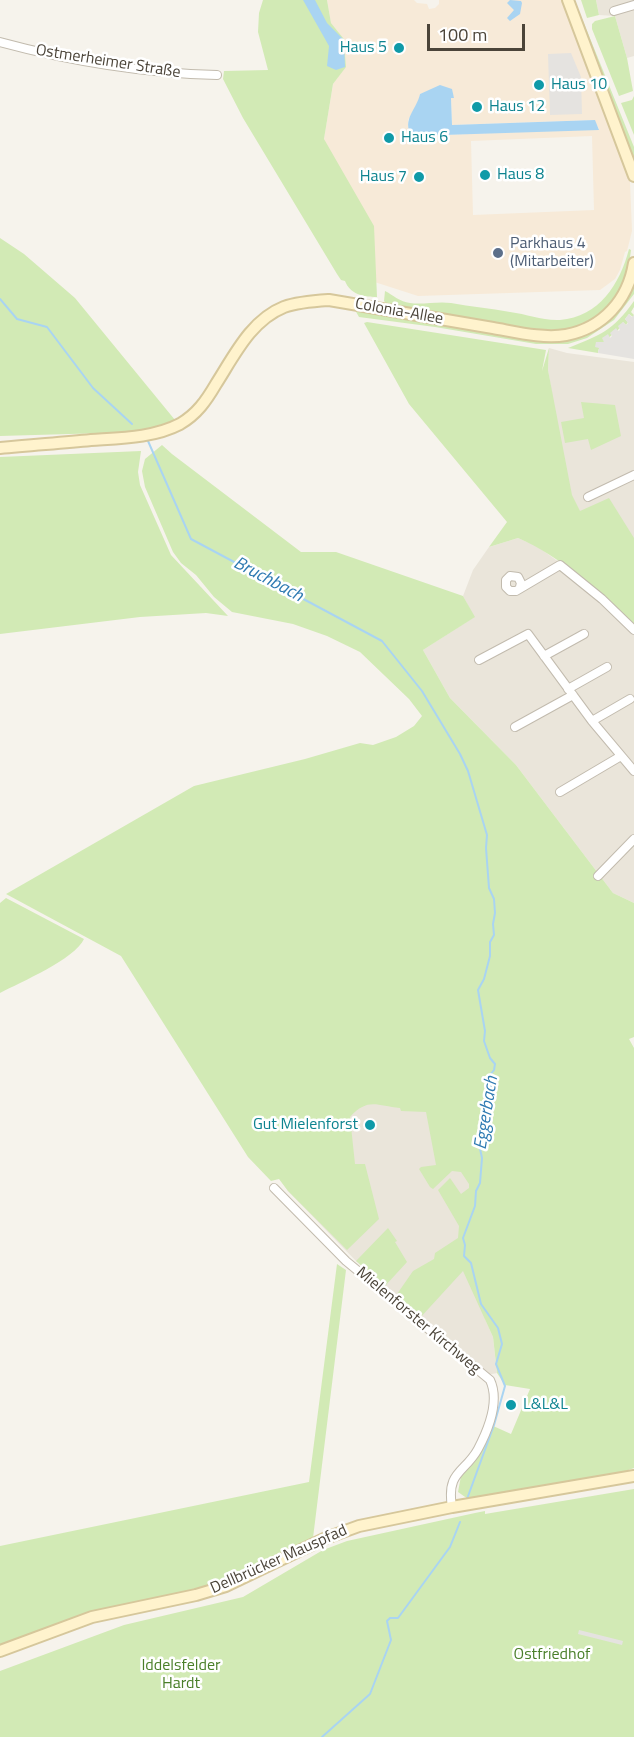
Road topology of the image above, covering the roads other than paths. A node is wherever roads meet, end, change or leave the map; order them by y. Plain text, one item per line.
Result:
1 (568, 0) edge
2 (634, 5) edge
3 (614, 10) dead end
4 (0, 42) edge
5 (217, 75) dead end
6 (634, 176) edge
7 (634, 263) edge
8 (0, 448) edge
9 (634, 475) edge
10 (588, 497) dead end
11 (520, 587) dead end
12 (634, 630) edge
13 (584, 634) dead end
14 (544, 656) junction
15 (479, 660) dead end
16 (607, 667) dead end
17 (570, 692) junction
18 (630, 699) dead end
19 (592, 721) junction
20 (515, 727) dead end
21 (621, 756) junction
22 (634, 771) edge
23 (560, 792) dead end
24 (634, 839) edge
25 (598, 876) dead end
26 (274, 1188) dead end
27 (634, 1476) edge
28 (452, 1507) junction
29 (0, 1651) edge

1 - 6 main road
2 - 3 street
4 - 5 street, Ostmerheimer Straße
7 - 8 main road, Colonia-Allee
9 - 10 street
11 - 12 street
13 - 14 street
14 - 15 street
14 - 17 street
16 - 17 street
17 - 19 street
17 - 20 street
18 - 19 street
19 - 21 street
21 - 22 street
21 - 23 street
24 - 25 street
26 - 28 street, Mielenforster Kirchweg
27 - 28 main road, Dellbrücker Mauspfad
28 - 29 main road, Dellbrücker Mauspfad

